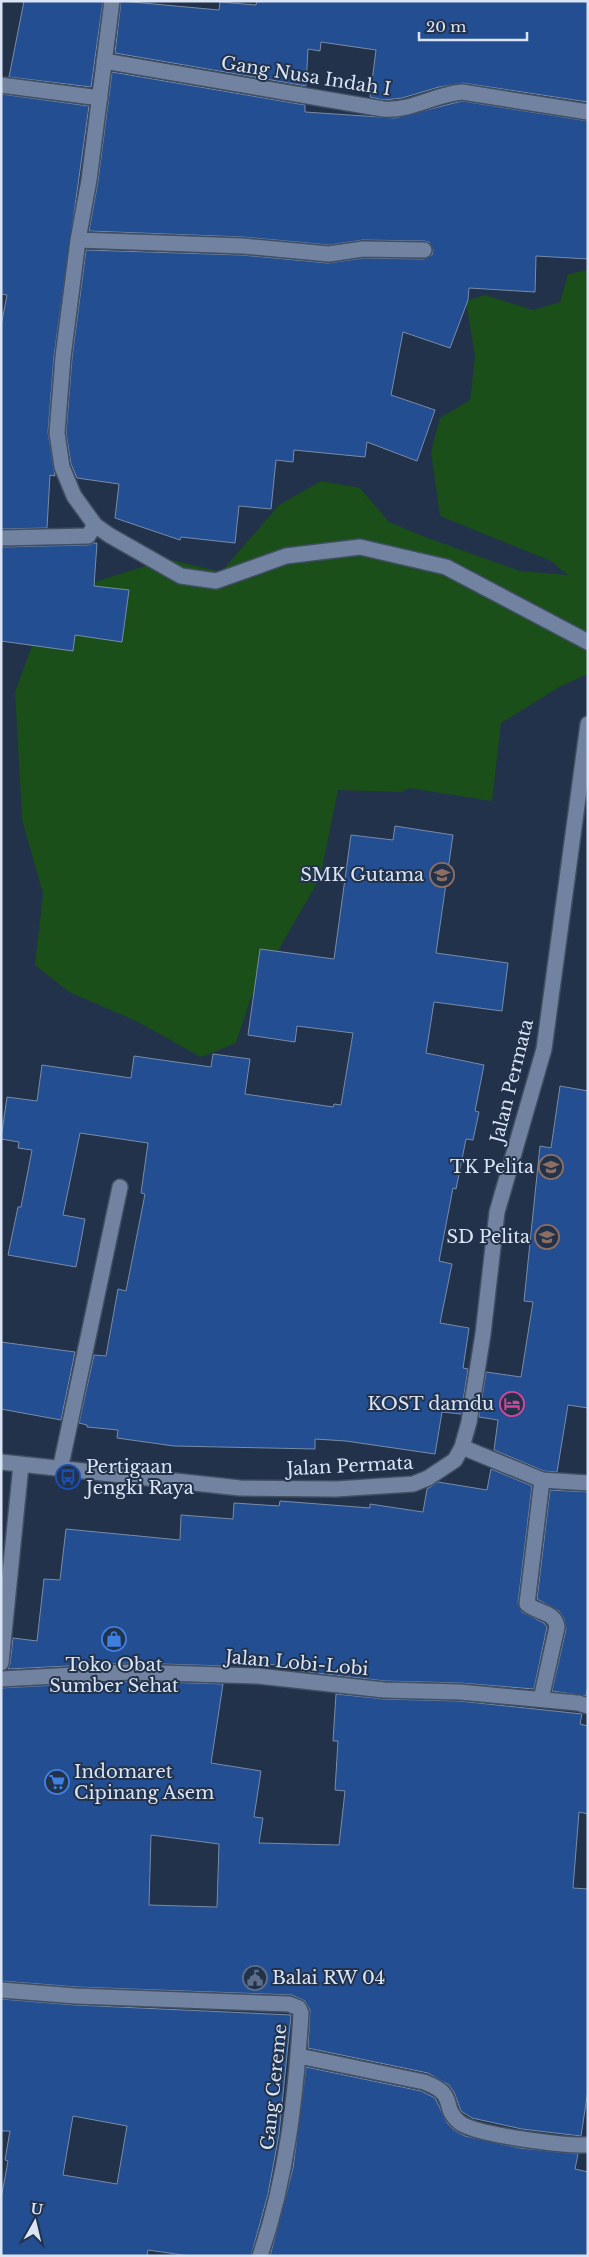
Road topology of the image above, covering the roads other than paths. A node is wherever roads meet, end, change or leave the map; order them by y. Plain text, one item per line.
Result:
1 (112, 1) edge
2 (104, 61) junction
3 (1, 85) edge
4 (100, 98) junction
5 (588, 112) edge
6 (78, 240) junction
7 (424, 250) dead end
8 (95, 525) junction
9 (1, 538) edge
10 (588, 642) edge
11 (588, 724) edge
12 (120, 1187) dead end
13 (462, 1447) junction
14 (1, 1462) edge
15 (21, 1465) junction
16 (60, 1470) junction
17 (542, 1480) junction
18 (588, 1483) edge
19 (1, 1662) edge
20 (1, 1679) edge
21 (541, 1699) junction
22 (588, 1706) edge
23 (1, 1990) edge
24 (298, 2056) junction
25 (588, 2145) edge
26 (260, 2256) edge

1 - 2 street
2 - 4 street
2 - 5 street, Gang Nusa Indah I
3 - 4 street
4 - 6 street
6 - 7 street
6 - 8 street
8 - 9 street
8 - 10 street
11 - 13 street, Jalan Permata
12 - 16 street
13 - 16 street, Jalan Permata
13 - 17 street
14 - 15 street, Jalan Permata
15 - 16 street, Jalan Permata
15 - 19 street
17 - 18 street
17 - 21 street
20 - 21 street, Jalan Lobi-Lobi
21 - 22 street, Jalan Lobi-Lobi
23 - 24 street, Gang Cereme
24 - 25 street
24 - 26 street, Gang Cereme

